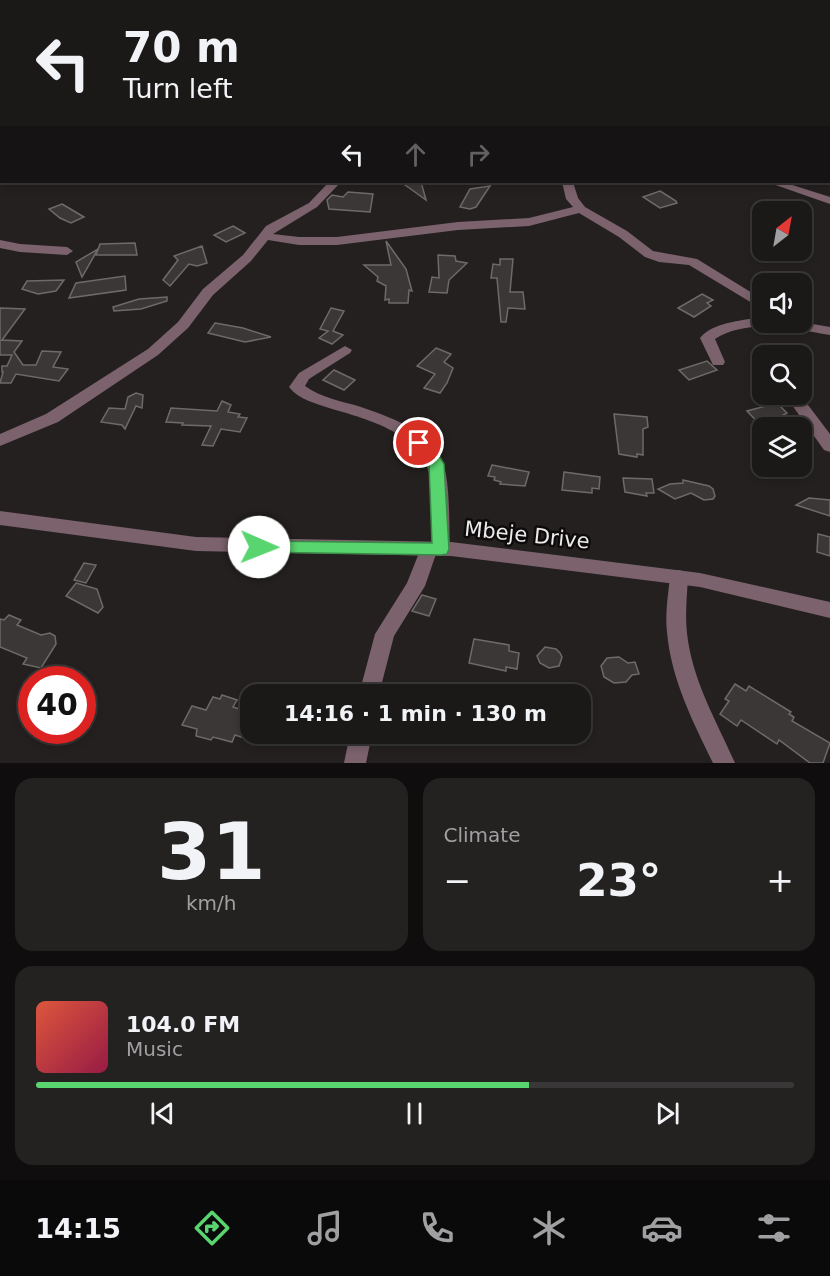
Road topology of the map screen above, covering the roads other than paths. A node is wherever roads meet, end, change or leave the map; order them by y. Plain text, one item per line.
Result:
1 (334, 183) edge
2 (568, 183) edge
3 (776, 183) edge
4 (830, 201) edge
5 (580, 209) junction
6 (264, 236) junction
7 (0, 244) edge
8 (67, 251) dead end
9 (752, 299) edge
10 (752, 324) edge
11 (812, 328) edge
12 (830, 331) edge
13 (345, 350) dead end
14 (718, 362) dead end
15 (800, 405) dead end
16 (0, 440) edge
17 (830, 446) edge
18 (0, 518) edge
19 (435, 549) junction
20 (679, 577) junction
21 (830, 610) edge
22 (372, 684) edge
23 (359, 744) edge
24 (355, 763) edge
25 (724, 763) edge

1 - 6 street
2 - 5 street
3 - 4 street
5 - 6 street
5 - 9 street
6 - 16 street
7 - 8 street
10 - 14 street
11 - 12 street
13 - 19 street
15 - 17 street
18 - 19 street, Mbeje Drive
19 - 20 street, Mbeje Drive
19 - 22 street
20 - 21 street, Mbeje Drive
20 - 25 street
23 - 24 street

